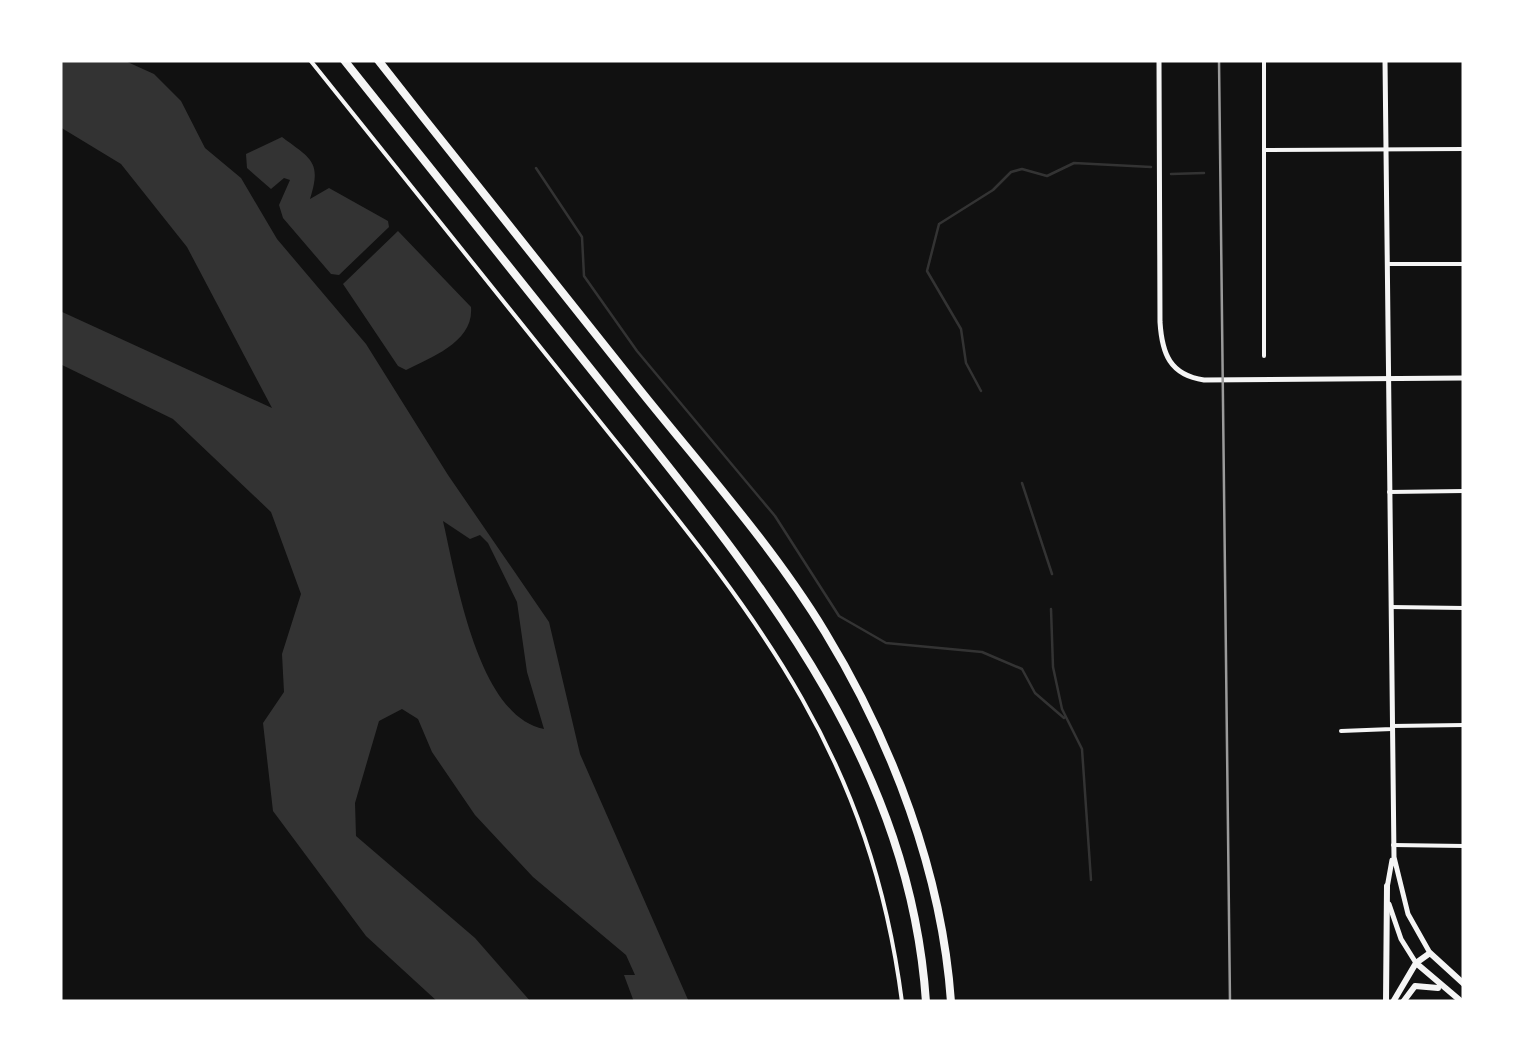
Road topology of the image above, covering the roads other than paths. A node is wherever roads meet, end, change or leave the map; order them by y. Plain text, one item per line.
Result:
1 (310, 60) edge
2 (344, 60) edge
3 (378, 60) edge
4 (1159, 60) edge
5 (1264, 60) edge
6 (1385, 60) edge
7 (1386, 149) junction
8 (1464, 149) edge
9 (1264, 150) junction
10 (1387, 264) junction
11 (1464, 264) edge
12 (1264, 356) dead end
13 (1464, 378) edge
14 (1388, 379) junction
15 (1464, 491) edge
16 (1390, 492) junction
17 (1391, 607) junction
18 (1464, 608) edge
19 (1464, 725) edge
20 (1392, 728) junction
21 (1341, 731) dead end
22 (1393, 846) junction
23 (1464, 846) edge
24 (1394, 857) junction
25 (1387, 886) junction
26 (1430, 954) junction
27 (1416, 963) junction
28 (1464, 984) edge
29 (1444, 990) junction
30 (902, 1002) edge
31 (926, 1002) edge
32 (951, 1002) edge
33 (1389, 1002) edge
34 (1403, 1002) edge
35 (1462, 1002) edge

1 - 30 street
2 - 31 highway
3 - 32 highway
4 - 14 main road
5 - 9 street
6 - 7 main road
7 - 8 street
7 - 9 street
7 - 10 main road
9 - 12 street
10 - 11 street
10 - 14 main road
13 - 14 main road
14 - 16 main road
15 - 16 street
16 - 17 main road
17 - 18 street
17 - 20 main road
19 - 20 street
20 - 21 street
20 - 22 main road
22 - 23 street
22 - 24 main road
24 - 25 main road
24 - 26 main road
25 - 27 main road
25 - 33 highway
26 - 27 highway
26 - 28 highway
27 - 29 highway
27 - 33 highway
29 - 34 highway
29 - 35 highway

